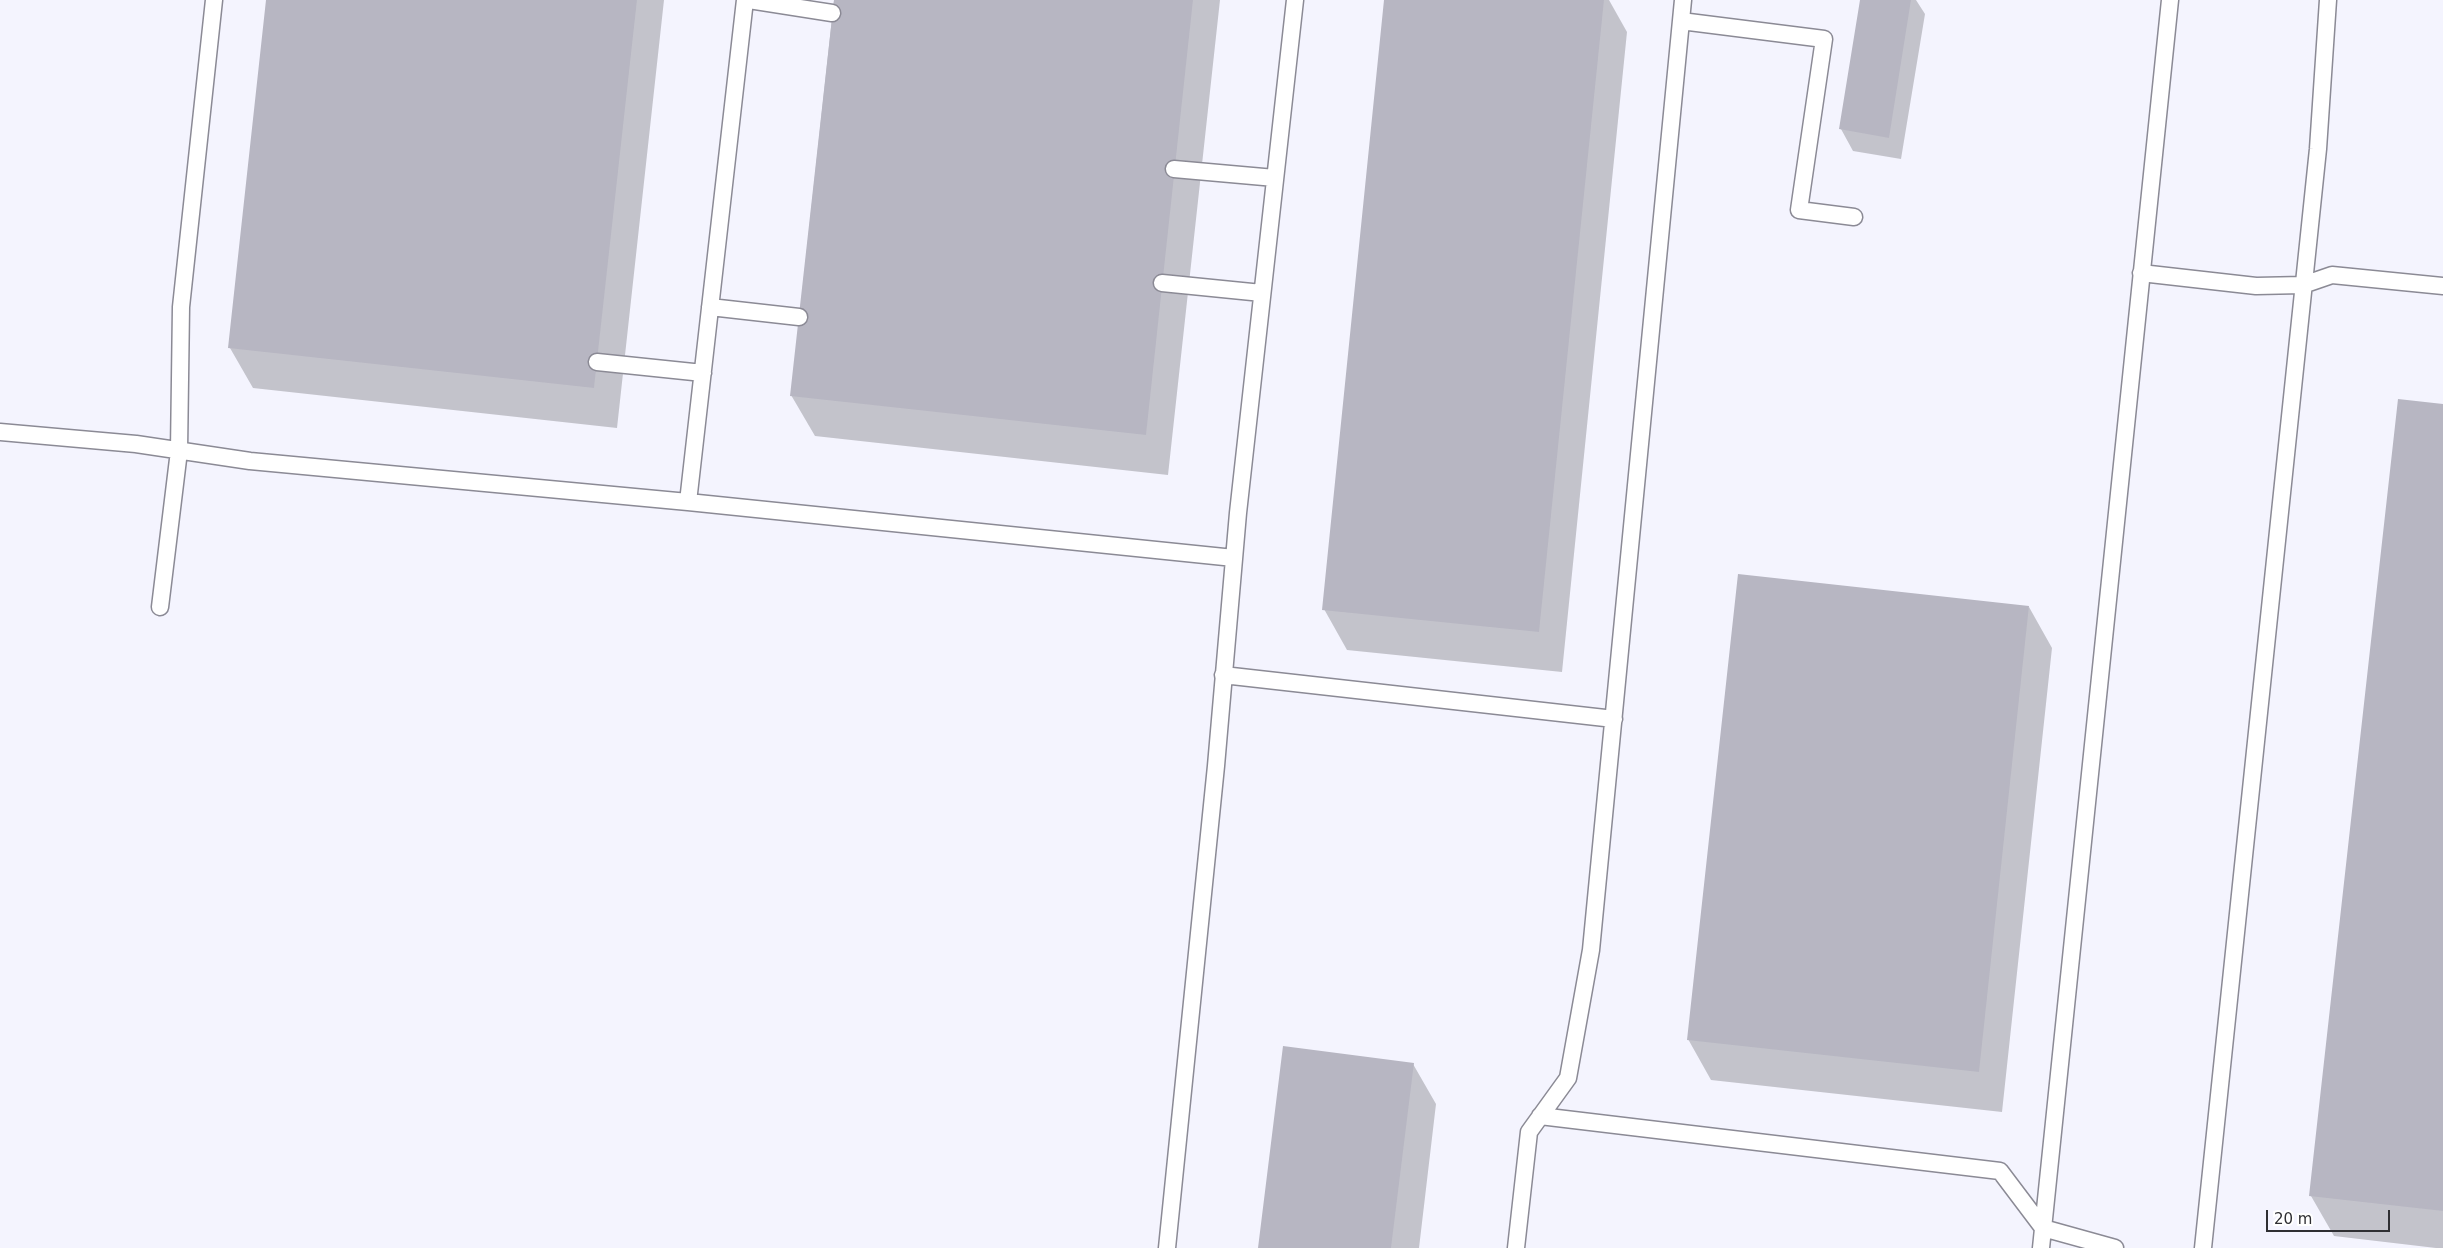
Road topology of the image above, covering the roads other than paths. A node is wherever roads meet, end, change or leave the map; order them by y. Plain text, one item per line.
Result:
1 (214, 0) edge
2 (747, 0) edge
3 (1295, 0) edge
4 (1682, 0) edge
5 (2170, 0) edge
6 (2328, 0) edge
7 (832, 13) dead end
8 (1681, 21) junction
9 (1174, 169) dead end
10 (1275, 178) junction
11 (1854, 217) dead end
12 (2141, 273) junction
13 (1162, 283) dead end
14 (2303, 285) junction
15 (2443, 286) edge
16 (1262, 293) junction
17 (710, 307) junction
18 (799, 317) dead end
19 (597, 362) dead end
20 (703, 373) junction
21 (0, 432) edge
22 (179, 451) junction
23 (688, 502) junction
24 (1234, 558) junction
25 (160, 607) dead end
26 (1224, 675) junction
27 (1614, 719) junction
28 (1540, 1116) junction
29 (2043, 1228) junction
30 (1167, 1248) edge
31 (1516, 1248) edge
32 (2041, 1248) edge
33 (2115, 1248) edge
34 (2203, 1248) edge

1 - 22 lane
2 - 7 lane
2 - 17 lane
3 - 10 lane
4 - 8 lane
5 - 12 lane
6 - 14 lane
8 - 11 lane
8 - 27 lane
9 - 10 lane
10 - 16 lane
12 - 14 lane
12 - 29 lane
13 - 16 lane
14 - 15 lane
14 - 34 lane
16 - 24 lane
17 - 18 lane
17 - 20 lane
19 - 20 lane
20 - 23 lane
21 - 22 lane
22 - 23 lane
22 - 25 lane
23 - 24 lane
24 - 26 lane
26 - 27 lane
26 - 30 lane
27 - 28 lane
28 - 29 lane
28 - 31 lane
29 - 32 lane
29 - 33 lane

